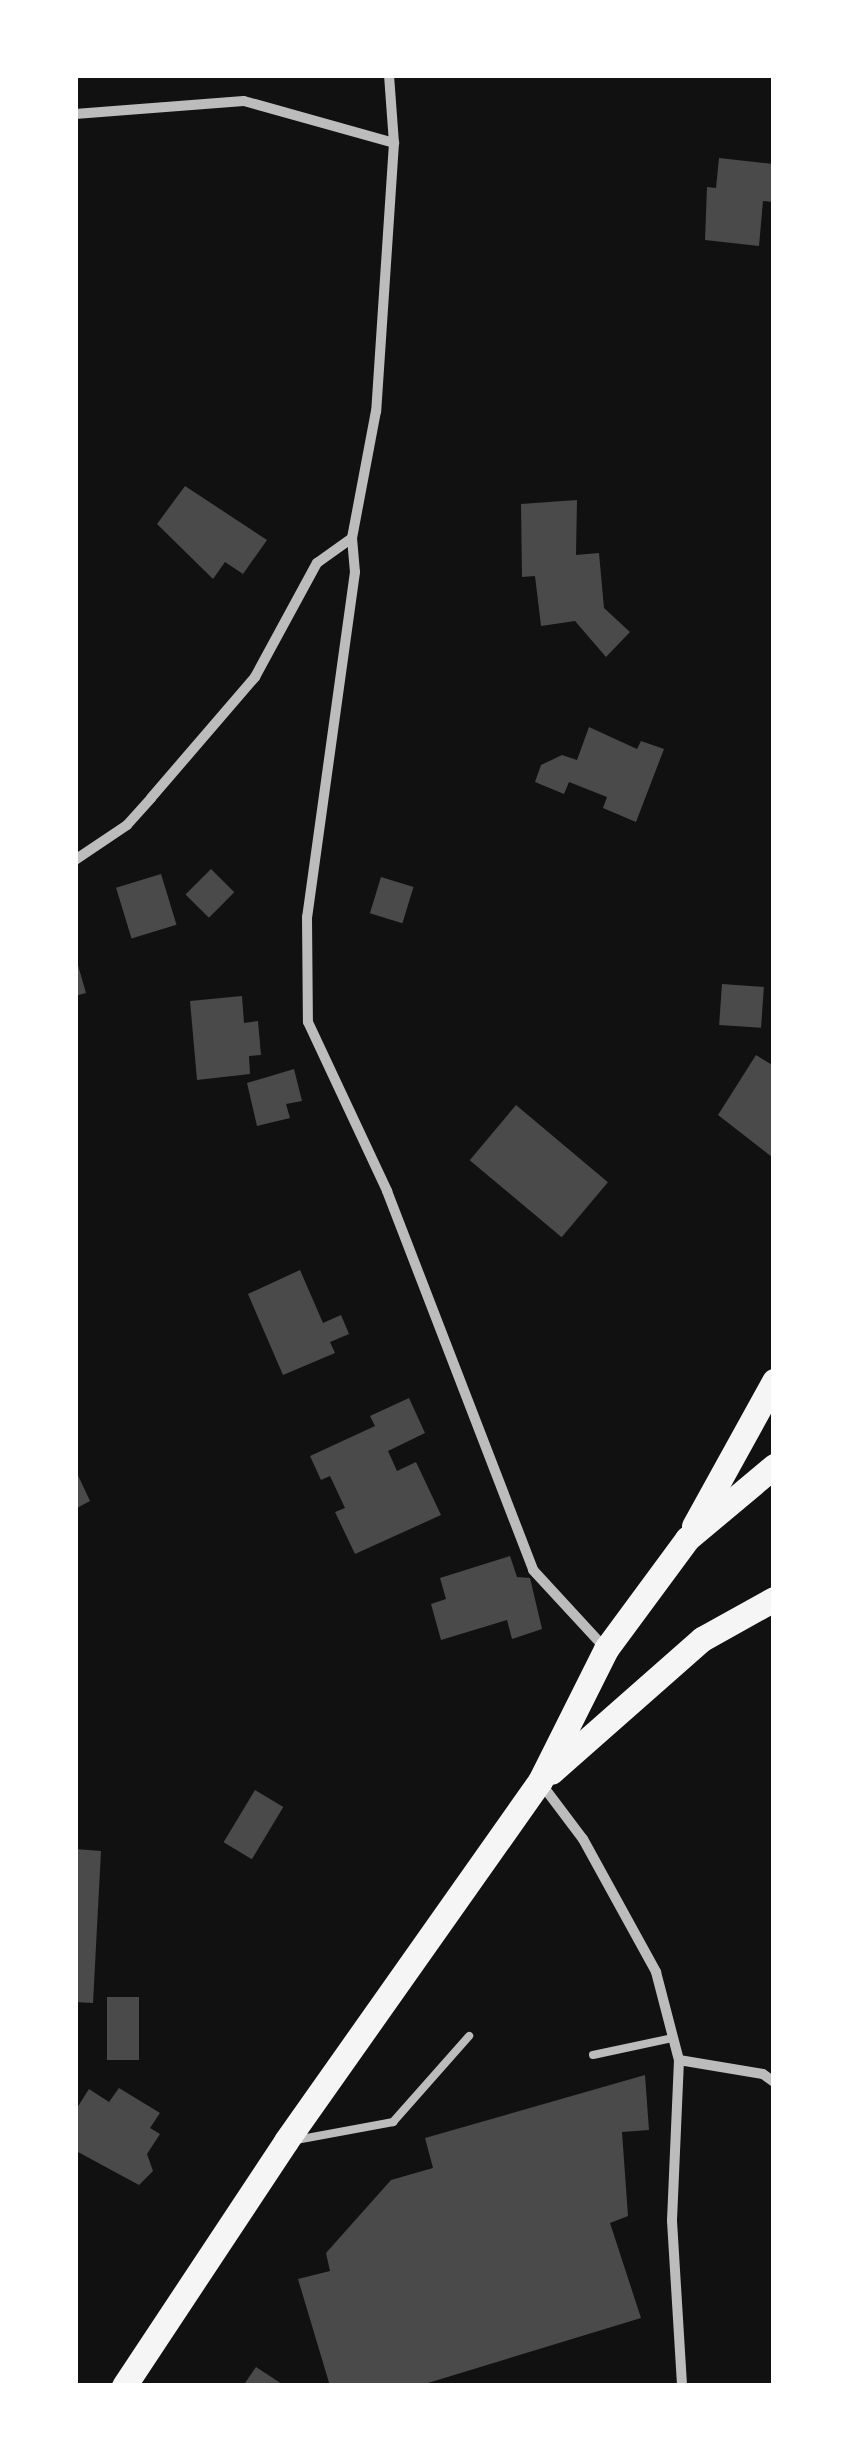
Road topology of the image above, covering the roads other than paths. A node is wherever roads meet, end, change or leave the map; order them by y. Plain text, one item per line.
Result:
1 (388, 75) edge
2 (75, 114) edge
3 (394, 143) junction
4 (352, 538) junction
5 (75, 860) edge
6 (774, 1381) edge
7 (774, 1466) edge
8 (687, 1539) junction
9 (774, 1599) edge
10 (606, 1649) junction
11 (540, 1782) junction
12 (469, 2036) dead end
13 (673, 2038) junction
14 (593, 2056) dead end
15 (679, 2060) junction
16 (774, 2082) edge
17 (286, 2141) junction
18 (124, 2386) edge
19 (682, 2386) edge

1 - 3 street
2 - 3 street
3 - 4 street
4 - 5 street
4 - 10 street
6 - 8 main road
7 - 8 main road
8 - 10 main road
9 - 11 main road
10 - 11 main road
11 - 13 street
11 - 17 main road
12 - 17 lane
13 - 14 lane
13 - 15 street
15 - 16 street
15 - 19 street
17 - 18 main road

